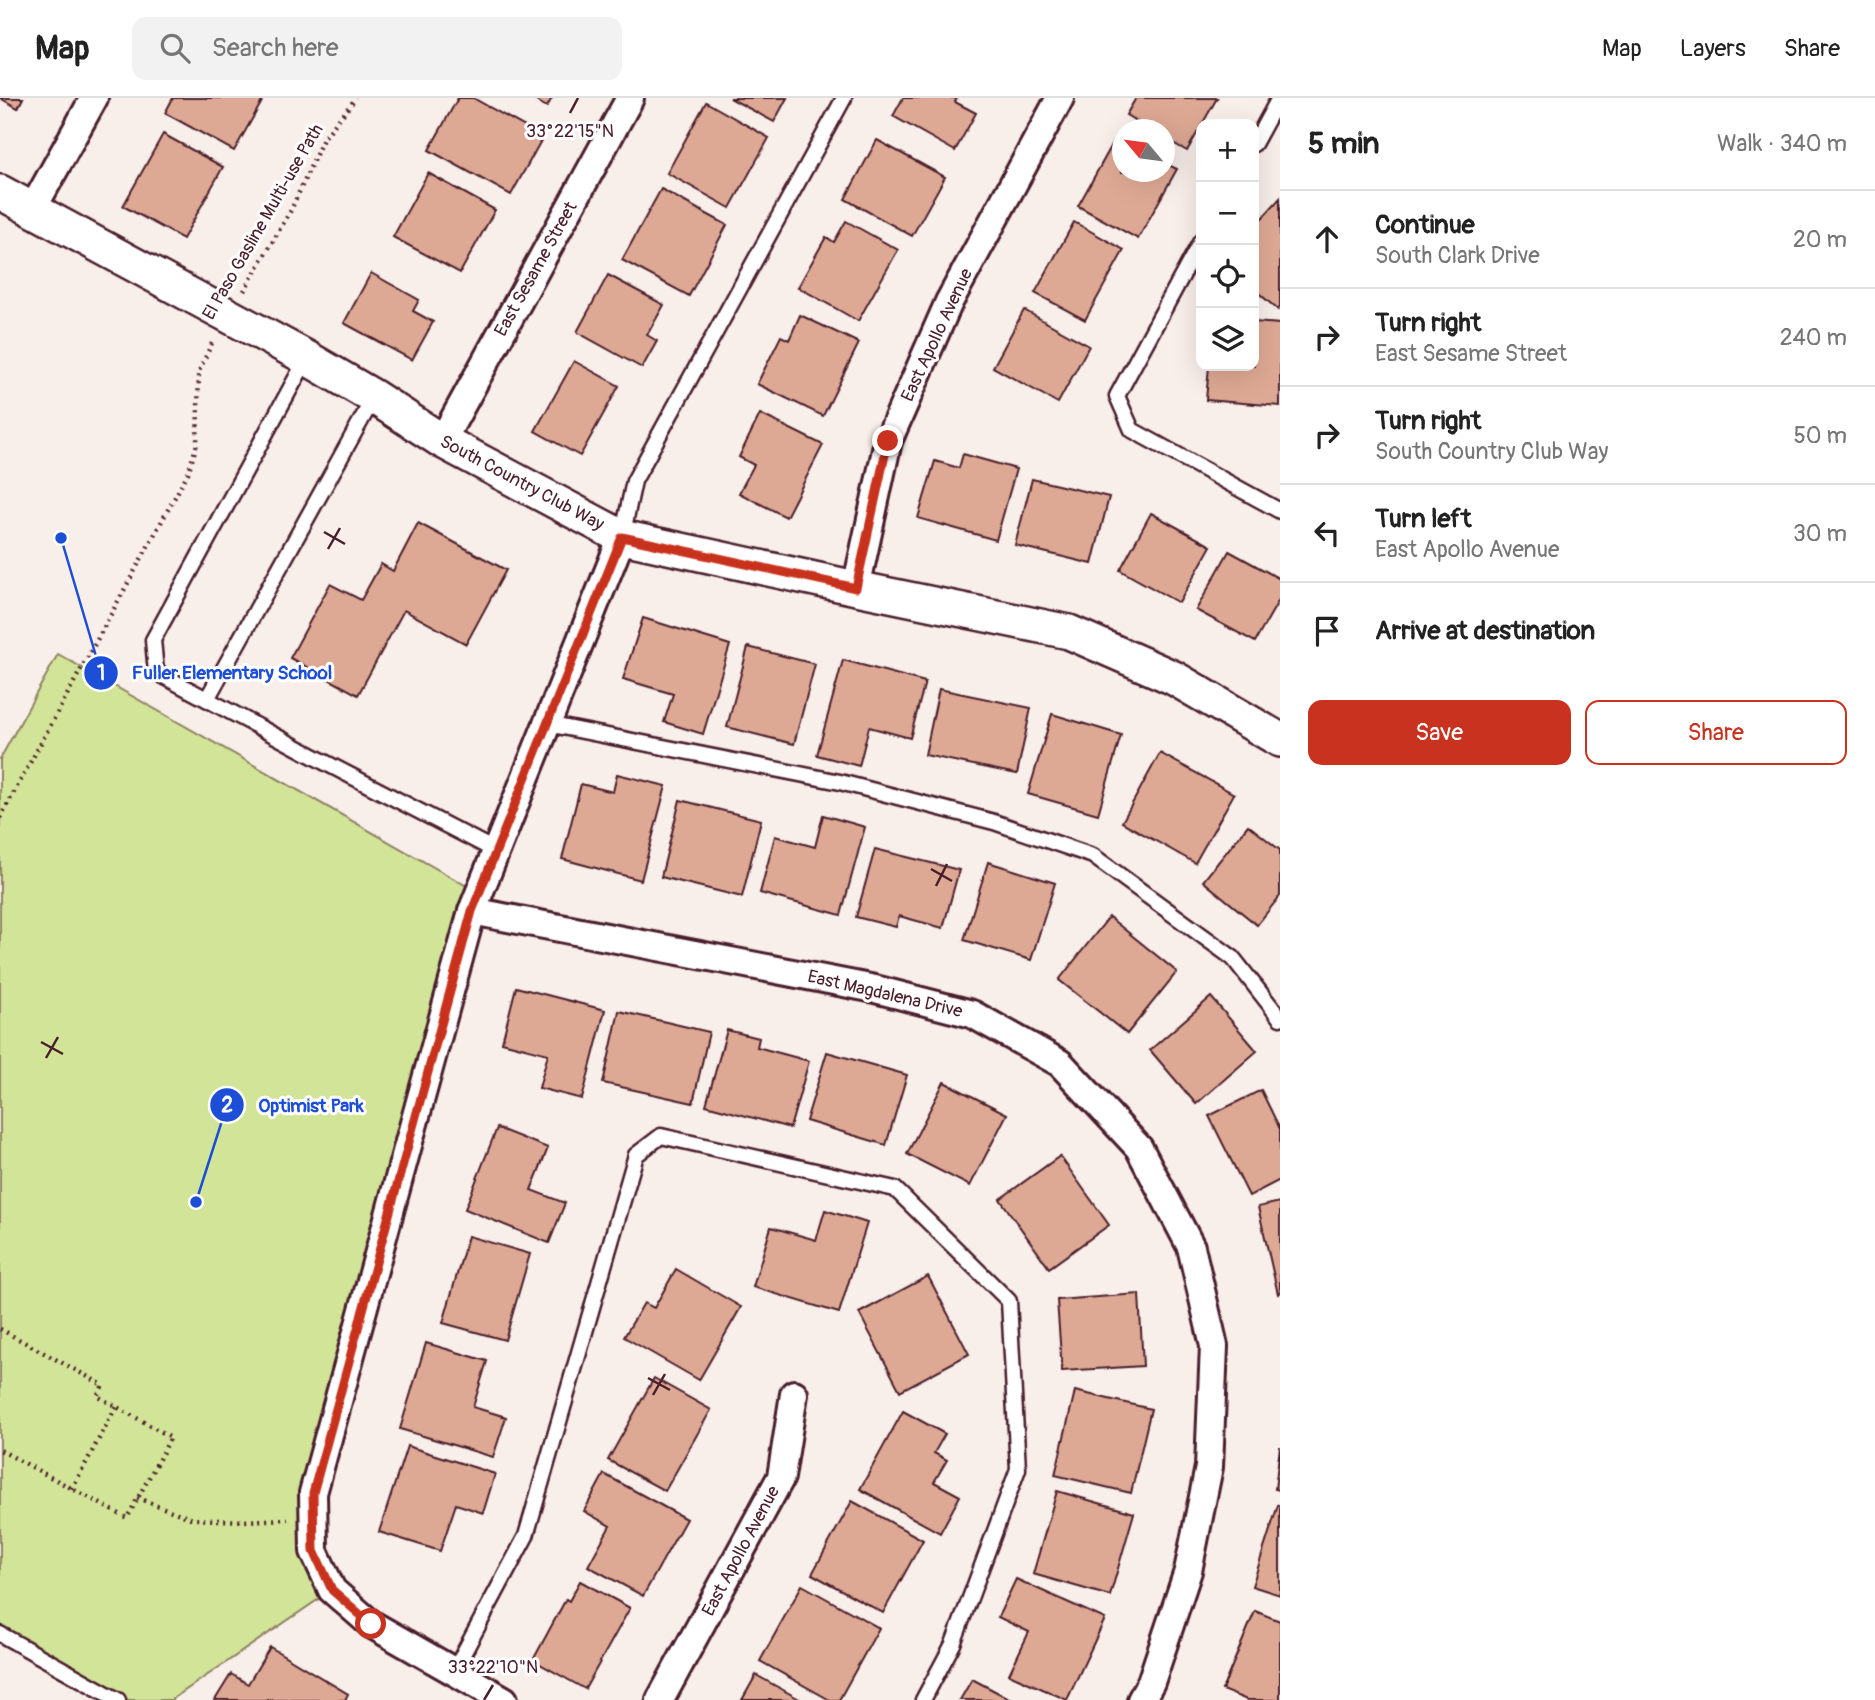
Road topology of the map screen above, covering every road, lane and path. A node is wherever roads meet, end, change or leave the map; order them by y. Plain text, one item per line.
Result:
1 (94, 98) edge
2 (356, 98) edge
3 (629, 98) edge
4 (844, 98) edge
5 (1060, 98) edge
6 (1279, 98) edge
7 (1259, 135) edge
8 (0, 192) edge
9 (32, 210) junction
10 (1199, 245) edge
11 (225, 315) junction
12 (307, 358) junction
13 (374, 397) junction
14 (442, 440) junction
15 (1280, 511) edge
16 (622, 537) junction
17 (856, 588) junction
18 (207, 699) junction
19 (547, 724) junction
20 (1280, 740) edge
21 (0, 818) edge
22 (496, 851) junction
23 (472, 911) junction
24 (1280, 1018) edge
25 (0, 1329) edge
26 (794, 1394) dead end
27 (117, 1407) junction
28 (0, 1450) edge
29 (72, 1489) junction
30 (137, 1498) junction
31 (313, 1518) junction
32 (0, 1634) edge
33 (454, 1671) junction
34 (118, 1700) edge
35 (505, 1700) edge
36 (660, 1700) edge
37 (923, 1700) edge
38 (1141, 1700) edge

1 - 9 street
2 - 11 path, El Paso Gasline Multi-use Path
3 - 14 street, East Sesame Street
4 - 16 lane
5 - 17 street, East Apollo Avenue
6 - 7 lane
8 - 9 street, South Country Club Way
9 - 11 street, South Country Club Way
10 - 15 lane
11 - 12 street, South Country Club Way
11 - 21 path, El Paso Gasline Multi-use Path
12 - 13 street, South Country Club Way
12 - 18 lane
13 - 14 street, South Country Club Way
13 - 18 lane
14 - 16 street, South Country Club Way
16 - 17 street, South Country Club Way
16 - 19 street
17 - 20 street, South Country Club Way
18 - 22 lane
19 - 22 street
19 - 24 lane
22 - 23 street
23 - 31 street
23 - 38 street, East Magdalena Drive
25 - 27 path
26 - 36 street, East Apollo Avenue
27 - 29 path
27 - 30 path
28 - 29 path
29 - 30 path
30 - 31 path
31 - 33 street
32 - 34 lane
33 - 35 street
33 - 37 lane

